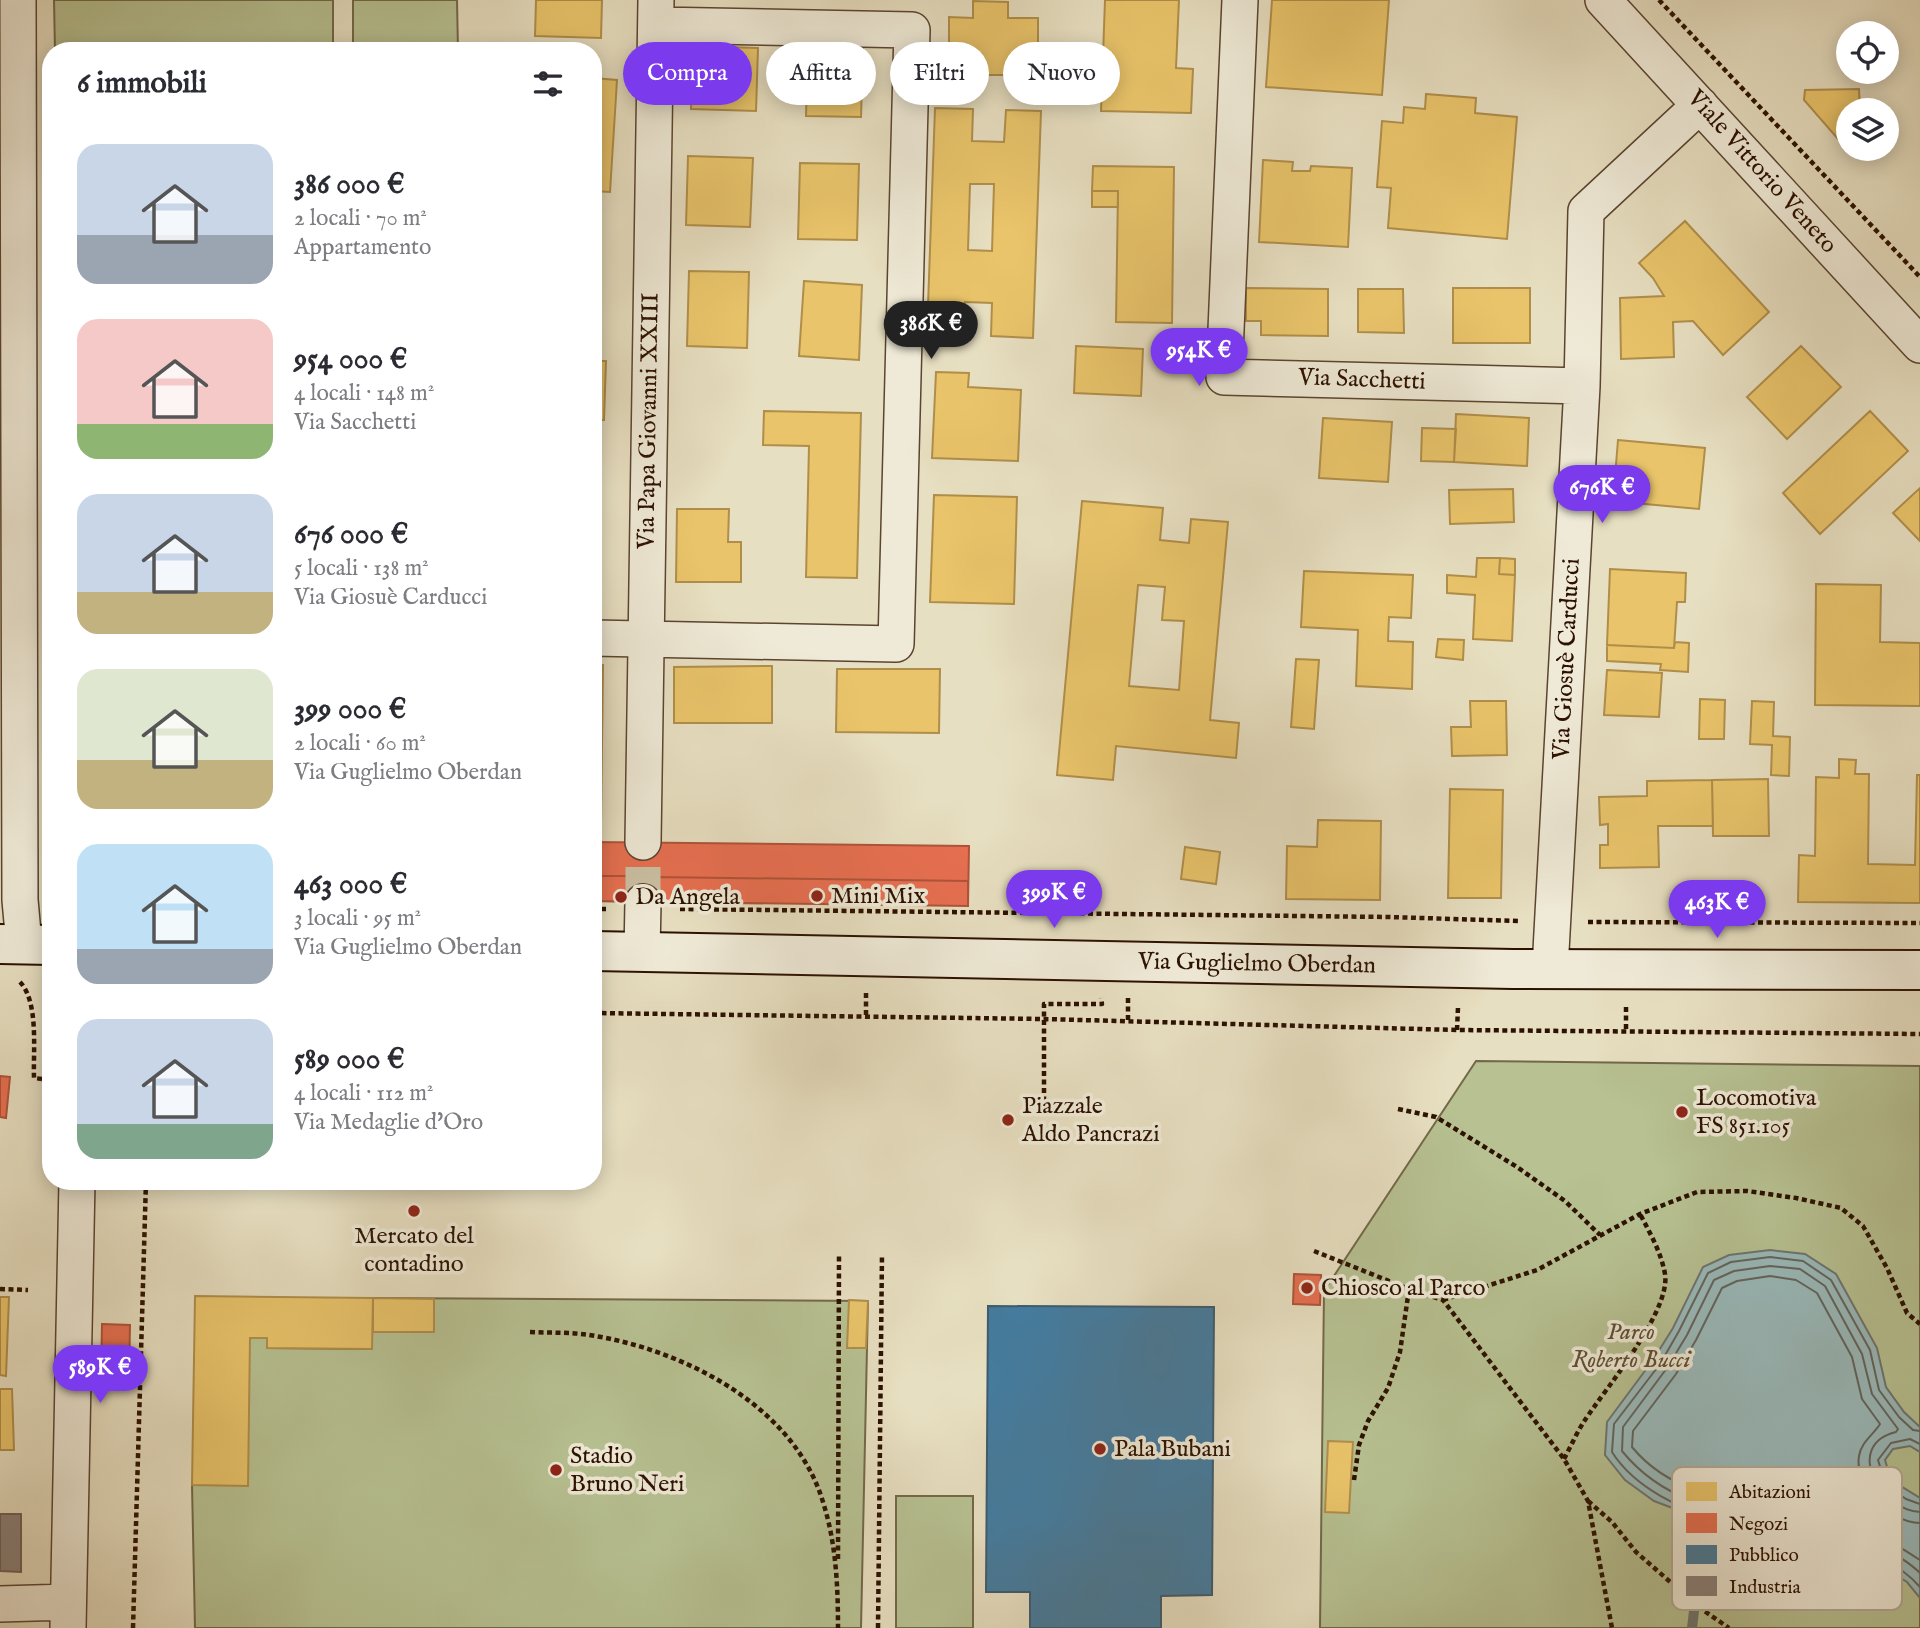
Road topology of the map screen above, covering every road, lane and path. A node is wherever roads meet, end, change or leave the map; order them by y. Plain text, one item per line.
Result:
1 (18, 0) edge
2 (1240, 0) edge
3 (1603, 0) edge
4 (1660, 0) edge
5 (656, 12) edge
6 (9, 57) edge
7 (1700, 104) junction
8 (1920, 276) edge
9 (1920, 345) edge
10 (1582, 386) junction
11 (10, 453) edge
12 (36, 625) edge
13 (602, 638) edge
14 (645, 639) junction
15 (643, 842) tunnel mouth
16 (10, 873) edge
17 (656, 905) joint
18 (1529, 922) dead end
19 (1575, 922) dead end
20 (1920, 923) edge
21 (25, 944) edge
22 (602, 951) edge
23 (642, 952) junction
24 (1550, 969) junction
25 (1920, 970) edge
26 (18, 981) dead end
27 (866, 993) dead end
28 (1128, 997) dead end
29 (1458, 1001) dead end
30 (1101, 1004) dead end
31 (1626, 1004) dead end
32 (602, 1013) edge
33 (866, 1017) junction
34 (1043, 1019) junction
35 (1128, 1022) junction
36 (1457, 1030) junction
37 (1626, 1031) junction
38 (1920, 1034) edge
39 (42, 1079) dead end
40 (1398, 1109) dead end
41 (1044, 1110) dead end
42 (77, 1190) edge
43 (146, 1190) edge
44 (1640, 1214) junction
45 (1600, 1235) junction
46 (1314, 1251) dead end
47 (882, 1254) dead end
48 (839, 1255) dead end
49 (0, 1289) edge
50 (1409, 1289) junction
51 (28, 1290) dead end
52 (1443, 1300) junction
53 (1920, 1324) edge
54 (530, 1332) dead end
55 (1564, 1459) junction
56 (1354, 1480) dead end
57 (1588, 1501) junction
58 (838, 1571) junction
59 (1672, 1584) edge
60 (0, 1604) edge
61 (1703, 1610) edge
62 (68, 1615) edge
63 (133, 1628) edge
64 (838, 1628) edge
65 (878, 1628) edge
66 (1612, 1628) edge
67 (1729, 1628) edge

1 - 6 street
2 - 10 street, Via Sacchetti
3 - 7 street, Viale Vittorio Veneto
4 - 8 path
5 - 14 street, Via Papa Giovanni XXIII
5 - 14 street
6 - 11 street
7 - 9 street, Viale Vittorio Veneto
7 - 10 street, Via Giosuè Carducci
10 - 24 street, Via Giosuè Carducci
11 - 12 street
12 - 16 street
13 - 14 street
14 - 15 street, Via Papa Giovanni XXIII
16 - 21 street
17 - 18 path
17 - 23 street
19 - 20 path
22 - 23 main road, Via Guglielmo Oberdan
23 - 24 main road, Via Guglielmo Oberdan
24 - 25 main road, Via Guglielmo Oberdan
26 - 39 path
27 - 33 path
28 - 35 path
29 - 36 path
30 - 34 path
31 - 37 path
32 - 33 path
33 - 34 path
34 - 35 path
34 - 41 path
35 - 36 path
36 - 37 path
37 - 38 path
40 - 45 path
42 - 62 street
43 - 63 path
44 - 45 path
44 - 53 path
44 - 55 path
45 - 52 path
46 - 50 path
47 - 65 path
48 - 58 path
49 - 51 path
50 - 52 path
50 - 56 path
52 - 55 path
54 - 58 path
55 - 57 path
57 - 59 path
57 - 66 path
58 - 64 path
60 - 62 street
61 - 67 path

